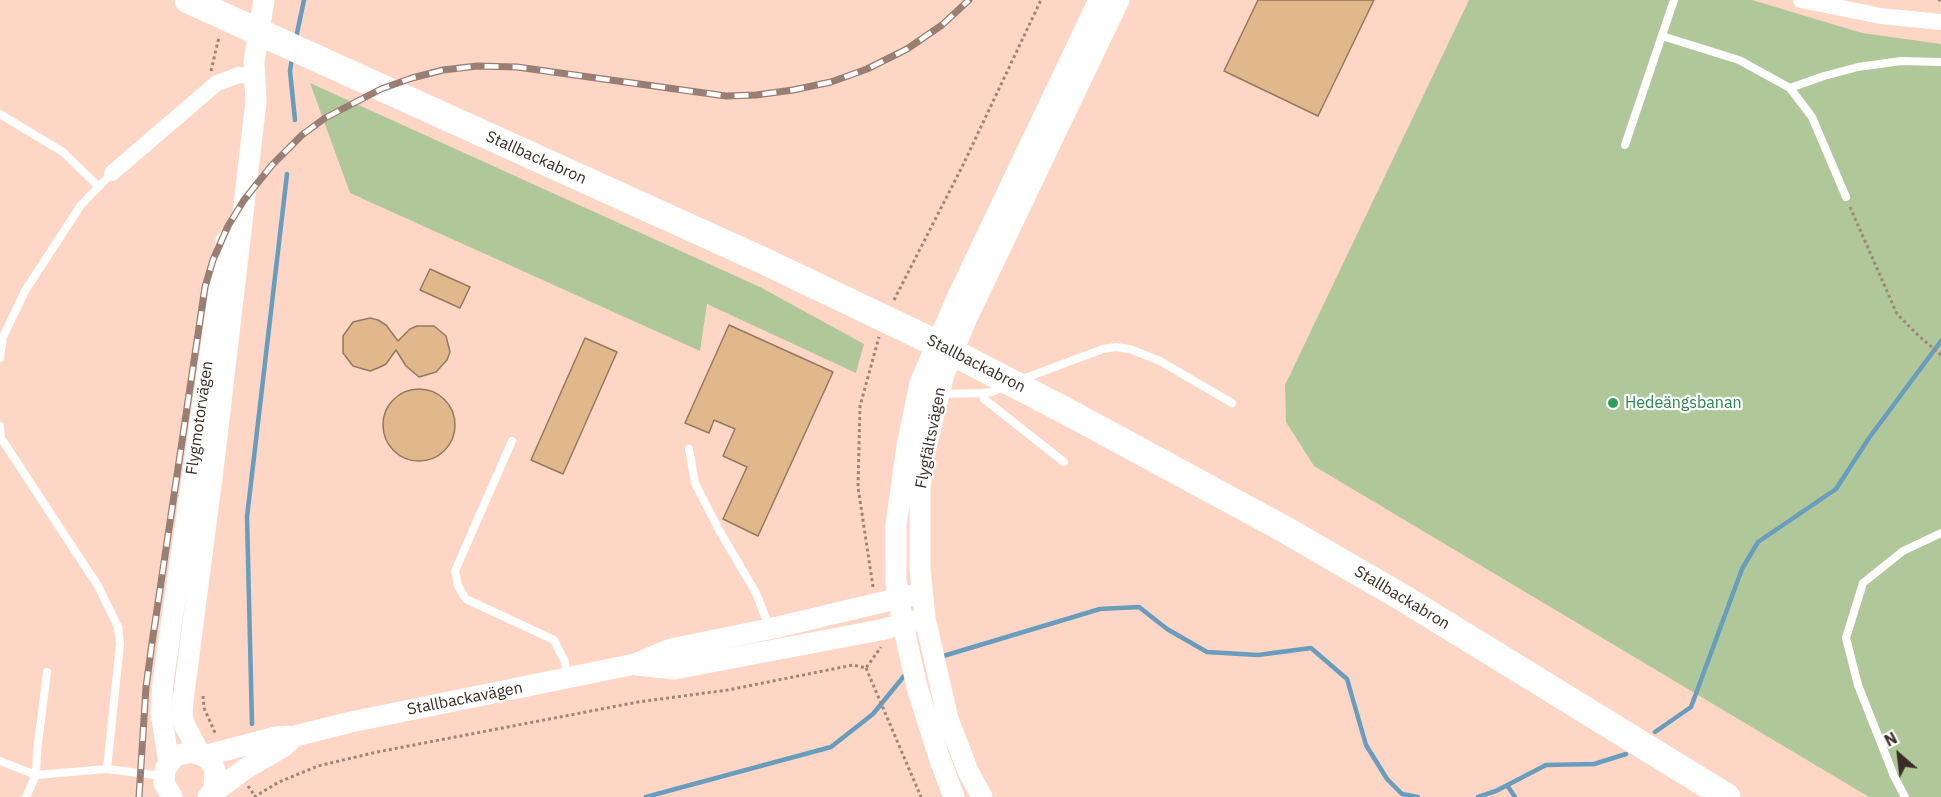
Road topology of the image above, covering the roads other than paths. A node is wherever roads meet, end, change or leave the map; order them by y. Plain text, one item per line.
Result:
1 (188, 0) edge
2 (264, 0) edge
3 (1099, 0) edge
4 (1119, 0) edge
5 (1674, 0) edge
6 (1801, 0) edge
7 (1941, 22) edge
8 (1662, 36) junction
9 (1941, 62) edge
10 (254, 76) junction
11 (1790, 88) junction
12 (0, 114) edge
13 (1625, 145) dead end
14 (112, 173) joint
15 (99, 187) junction
16 (1846, 198) road end
17 (2, 336) edge
18 (0, 358) edge
19 (983, 393) junction
20 (940, 394) junction
21 (1232, 403) dead end
22 (0, 426) edge
23 (512, 441) dead end
24 (689, 449) dead end
25 (1064, 462) dead end
26 (1941, 533) edge
27 (922, 593) junction
28 (899, 598) junction
29 (903, 625) junction
30 (926, 626) junction
31 (770, 629) junction
32 (774, 650) junction
33 (635, 664) junction
34 (47, 672) dead end
35 (567, 679) junction
36 (295, 736) junction
37 (202, 755) junction
38 (0, 761) edge
39 (107, 769) junction
40 (36, 776) junction
41 (165, 783) edge
42 (209, 796) edge
43 (26, 797) edge
44 (954, 797) edge
45 (982, 797) edge
46 (1727, 797) edge
47 (1905, 797) edge

1 - 46 highway, Stallbackabron
2 - 10 street, Flygmotorvägen
3 - 28 street, Flygfältsvägen
4 - 20 street, Flygfältsvägen
5 - 8 lane
6 - 7 street
8 - 11 lane
8 - 13 lane
9 - 11 lane
10 - 14 street
10 - 37 street, Flygmotorvägen
10 - 41 street, Flygmotorvägen
11 - 16 lane
12 - 15 lane
14 - 15 lane
15 - 17 lane
17 - 18 lane
19 - 20 lane
19 - 21 lane
19 - 25 lane
20 - 27 street, Flygfältsvägen
22 - 39 lane
23 - 35 lane
24 - 31 lane
26 - 47 lane
27 - 28 street, Stallbackavägen
27 - 30 street, Flygfältsvägen
28 - 29 street, Flygfältsvägen
28 - 31 street, Stallbackavägen
29 - 30 street, Stallbackavägen
29 - 32 street, Stallbackavägen
29 - 44 street, Flygfältsvägen
30 - 45 street, Flygfältsvägen
31 - 32 lane
31 - 33 street, Stallbackavägen
32 - 33 street, Stallbackavägen
33 - 35 street, Stallbackavägen
34 - 40 lane
35 - 36 street, Stallbackavägen
36 - 37 street, Stallbackavägen
36 - 42 street, Stallbackavägen
37 - 41 street, Stallbackavägen
37 - 42 street, Flygmotorvägen
38 - 40 lane
39 - 40 lane
39 - 41 lane
40 - 43 lane

